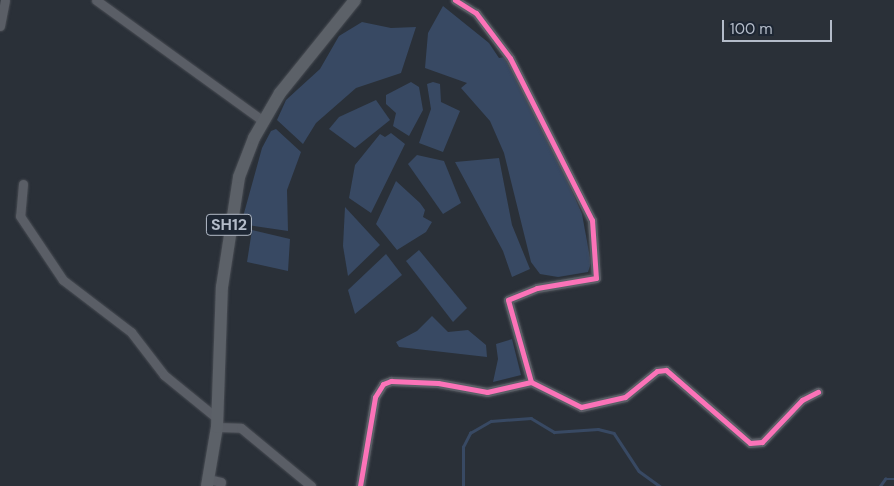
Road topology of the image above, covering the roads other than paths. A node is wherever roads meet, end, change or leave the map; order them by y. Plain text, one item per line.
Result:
1 (5, 0) edge
2 (96, 0) edge
3 (355, 0) edge
4 (455, 0) edge
5 (0, 26) edge
6 (263, 121) junction
7 (23, 184) dead end
8 (531, 382) junction
9 (818, 392) dead end
10 (217, 422) junction
11 (207, 482) edge
12 (220, 486) edge
13 (311, 486) edge
14 (360, 486) edge

1 - 5 street
2 - 6 street
3 - 6 main road, SH12
4 - 8 street
6 - 10 main road, SH12
7 - 10 street
8 - 9 street
8 - 14 street
10 - 11 main road, SH12
10 - 13 street
11 - 12 street

